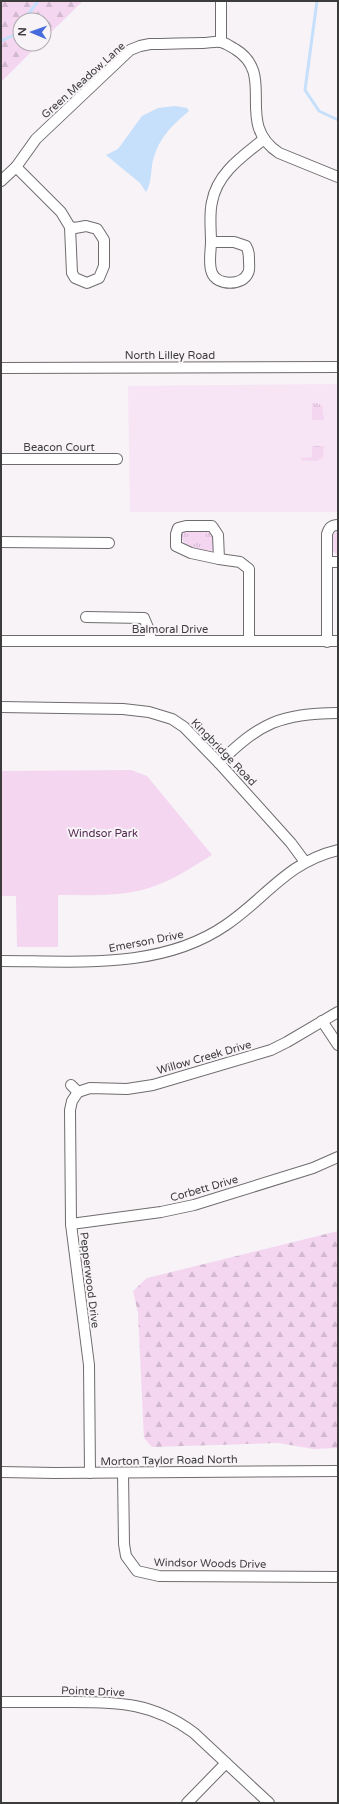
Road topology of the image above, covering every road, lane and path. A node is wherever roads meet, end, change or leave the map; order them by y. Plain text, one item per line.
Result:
1 (221, 1) edge
2 (221, 42) junction
3 (264, 139) junction
4 (16, 167) junction
5 (338, 176) edge
6 (1, 181) edge
7 (70, 227) junction
8 (211, 242) junction
9 (338, 367) edge
10 (1, 368) edge
11 (1, 459) edge
12 (117, 459) dead end
13 (338, 525) edge
14 (1, 542) edge
15 (109, 543) dead end
16 (219, 559) junction
17 (327, 562) junction
18 (338, 562) edge
19 (86, 617) dead end
20 (1, 641) edge
21 (151, 641) junction
22 (249, 641) junction
23 (338, 641) edge
24 (327, 642) junction
25 (1, 707) edge
26 (338, 713) edge
27 (219, 763) junction
28 (338, 850) edge
29 (305, 862) junction
30 (1, 961) edge
31 (338, 1012) edge
32 (322, 1021) junction
33 (338, 1045) edge
34 (74, 1089) joint
35 (338, 1157) edge
36 (71, 1224) junction
37 (338, 1471) edge
38 (1, 1472) edge
39 (90, 1473) junction
40 (123, 1473) junction
41 (338, 1577) edge
42 (1, 1702) edge
43 (226, 1763) junction
44 (187, 1803) edge
45 (269, 1803) edge

1 - 2 street
2 - 3 street, Green Meadow Lane
2 - 4 street, Green Meadow Lane
3 - 5 street, Green Meadow Lane
3 - 8 street
4 - 6 street, Green Meadow Lane
4 - 7 street
7 - 7 street
8 - 8 street
9 - 10 street, North Lilley Road
11 - 12 street, Beacon Court
13 - 17 street
14 - 15 street
16 - 16 street
16 - 22 street
17 - 18 street
17 - 24 street
19 - 21 street
20 - 21 street, Balmoral Drive
21 - 22 street, Balmoral Drive
22 - 24 street, Balmoral Drive
23 - 24 street, Balmoral Drive
25 - 27 street, Kingbridge Road
26 - 27 street
27 - 29 street, Kingbridge Road
28 - 29 street, Emerson Drive
29 - 30 street, Emerson Drive
31 - 32 street, Willow Creek Drive
32 - 33 street
32 - 34 street, Willow Creek Drive
34 - 36 street, Pepperwood Drive
35 - 36 street, Corbett Drive
36 - 39 street, Pepperwood Drive
37 - 40 street, Morton Taylor Road North
38 - 39 street, Morton Taylor Road North
39 - 40 street, Morton Taylor Road North
40 - 41 street, Windsor Woods Drive
42 - 43 street, Pointe Drive
43 - 44 street
43 - 45 street, Pointe Drive

